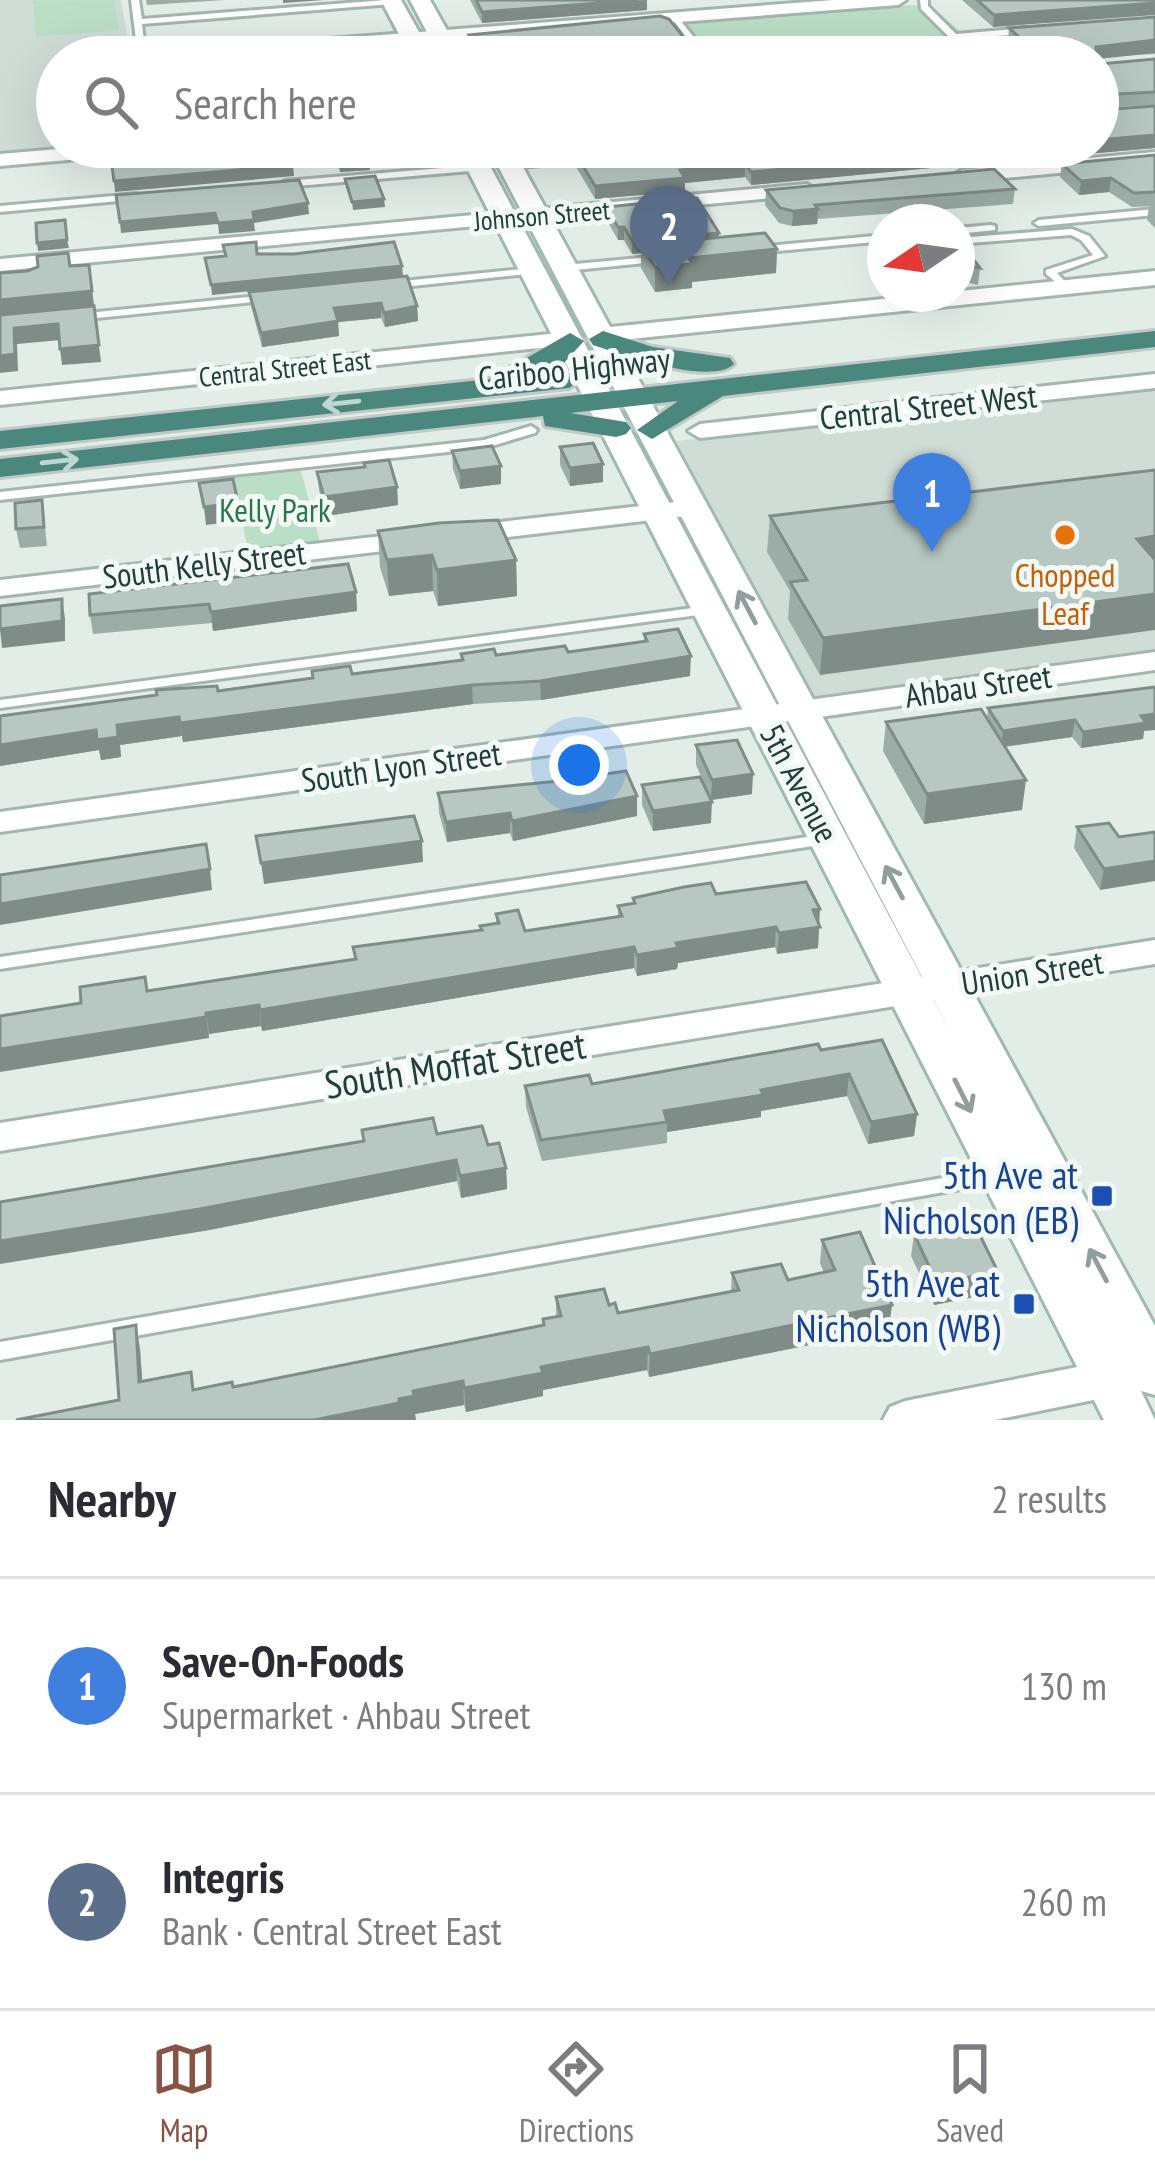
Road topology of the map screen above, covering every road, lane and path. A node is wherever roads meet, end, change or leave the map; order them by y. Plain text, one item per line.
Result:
1 (135, 0) edge
2 (420, 0) edge
3 (898, 0) edge
4 (924, 0) edge
5 (392, 1) edge
6 (675, 17) junction
7 (137, 22) junction
8 (1043, 30) edge
9 (440, 35) joint
10 (139, 36) edge
11 (411, 36) edge
12 (690, 36) edge
13 (953, 36) edge
14 (967, 36) edge
15 (36, 157) edge
16 (1155, 158) edge
17 (0, 160) edge
18 (1119, 161) edge
19 (398, 168) edge
20 (480, 168) edge
21 (511, 168) edge
22 (1046, 168) edge
23 (947, 177) edge
24 (280, 185) edge
25 (831, 188) edge
26 (140, 197) edge
27 (0, 209) edge
28 (1155, 212) edge
29 (537, 215) junction
30 (506, 218) junction
31 (975, 229) edge
32 (867, 240) edge
33 (975, 240) edge
34 (743, 251) edge
35 (672, 258) edge
36 (0, 265) edge
37 (565, 268) junction
38 (533, 271) junction
39 (1155, 278) edge
40 (1066, 287) junction
41 (367, 288) edge
42 (975, 295) edge
43 (275, 297) edge
44 (867, 306) edge
45 (69, 318) edge
46 (1155, 318) edge
47 (1104, 323) junction
48 (602, 337) junction
49 (569, 340) junction
50 (1155, 340) edge
51 (1036, 353) junction
52 (1155, 368) edge
53 (720, 376) junction
54 (1155, 381) edge
55 (628, 386) junction
56 (458, 391) junction
57 (0, 398) edge
58 (602, 402) junction
59 (531, 430) dead end
60 (652, 430) junction
61 (700, 430) dead end
62 (0, 440) edge
63 (0, 468) edge
64 (0, 496) edge
65 (694, 508) junction
66 (659, 512) junction
67 (0, 588) edge
68 (709, 610) junction
69 (1155, 661) edge
70 (0, 704) edge
71 (784, 713) junction
72 (0, 822) edge
73 (830, 838) junction
74 (1155, 952) edge
75 (0, 963) edge
76 (930, 988) junction
77 (0, 1137) edge
78 (1003, 1174) junction
79 (0, 1351) edge
80 (1137, 1385) edge
81 (905, 1420) edge

1 - 7 lane
2 - 9 main road
3 - 6 street
4 - 13 lane
5 - 7 lane
5 - 11 main road
6 - 9 street
6 - 12 lane
7 - 10 lane
8 - 14 lane
15 - 17 street
16 - 18 street
19 - 24 lane
20 - 30 main road, 5th Avenue
21 - 29 main road, 5th Avenue
22 - 23 street
25 - 29 street, Johnson Street
26 - 27 lane
28 - 31 lane
29 - 30 street, Johnson Street
29 - 37 main road, 5th Avenue
30 - 36 street, Johnson Street
30 - 38 main road, 5th Avenue
32 - 34 lane
33 - 40 lane
35 - 37 lane
37 - 48 main road, 5th Avenue
38 - 41 lane
38 - 49 main road, 5th Avenue
39 - 40 street
40 - 42 street
43 - 45 lane
44 - 48 street
46 - 47 highway, Cariboo Highway
47 - 53 highway, Cariboo Highway
47 - 55 highway
48 - 53 highway
48 - 55 main road, 5th Avenue
49 - 56 highway
49 - 57 street, Central Street East
49 - 58 main road, 5th Avenue
50 - 51 highway, Cariboo Highway
51 - 52 highway
51 - 53 highway, Cariboo Highway
53 - 55 highway, Cariboo Highway
53 - 60 highway
54 - 61 street, Central Street West
55 - 58 highway, Cariboo Highway
55 - 60 main road, 5th Avenue
56 - 58 highway, Cariboo Highway
56 -> 62 highway, Cariboo Highway
63 -> 58 highway
58 - 66 main road, 5th Avenue
59 - 64 lane
60 - 65 main road, 5th Avenue
65 - 66 street, South Kelly Street
71 -> 65 main road, 5th Avenue
66 - 67 street, South Kelly Street
66 - 68 main road, 5th Avenue
68 - 70 lane
68 - 71 main road, 5th Avenue
69 - 71 street, Ahbau Street
71 - 72 street, South Lyon Street
71 - 73 main road, 5th Avenue
76 -> 71 main road, 5th Avenue
73 - 75 lane
73 - 76 main road, 5th Avenue
74 - 76 street, Union Street
76 - 77 street, South Moffat Street
76 -> 78 main road, 5th Avenue
80 -> 76 main road, 5th Avenue
78 - 79 lane
78 - 80 main road, 5th Avenue
80 - 81 street

